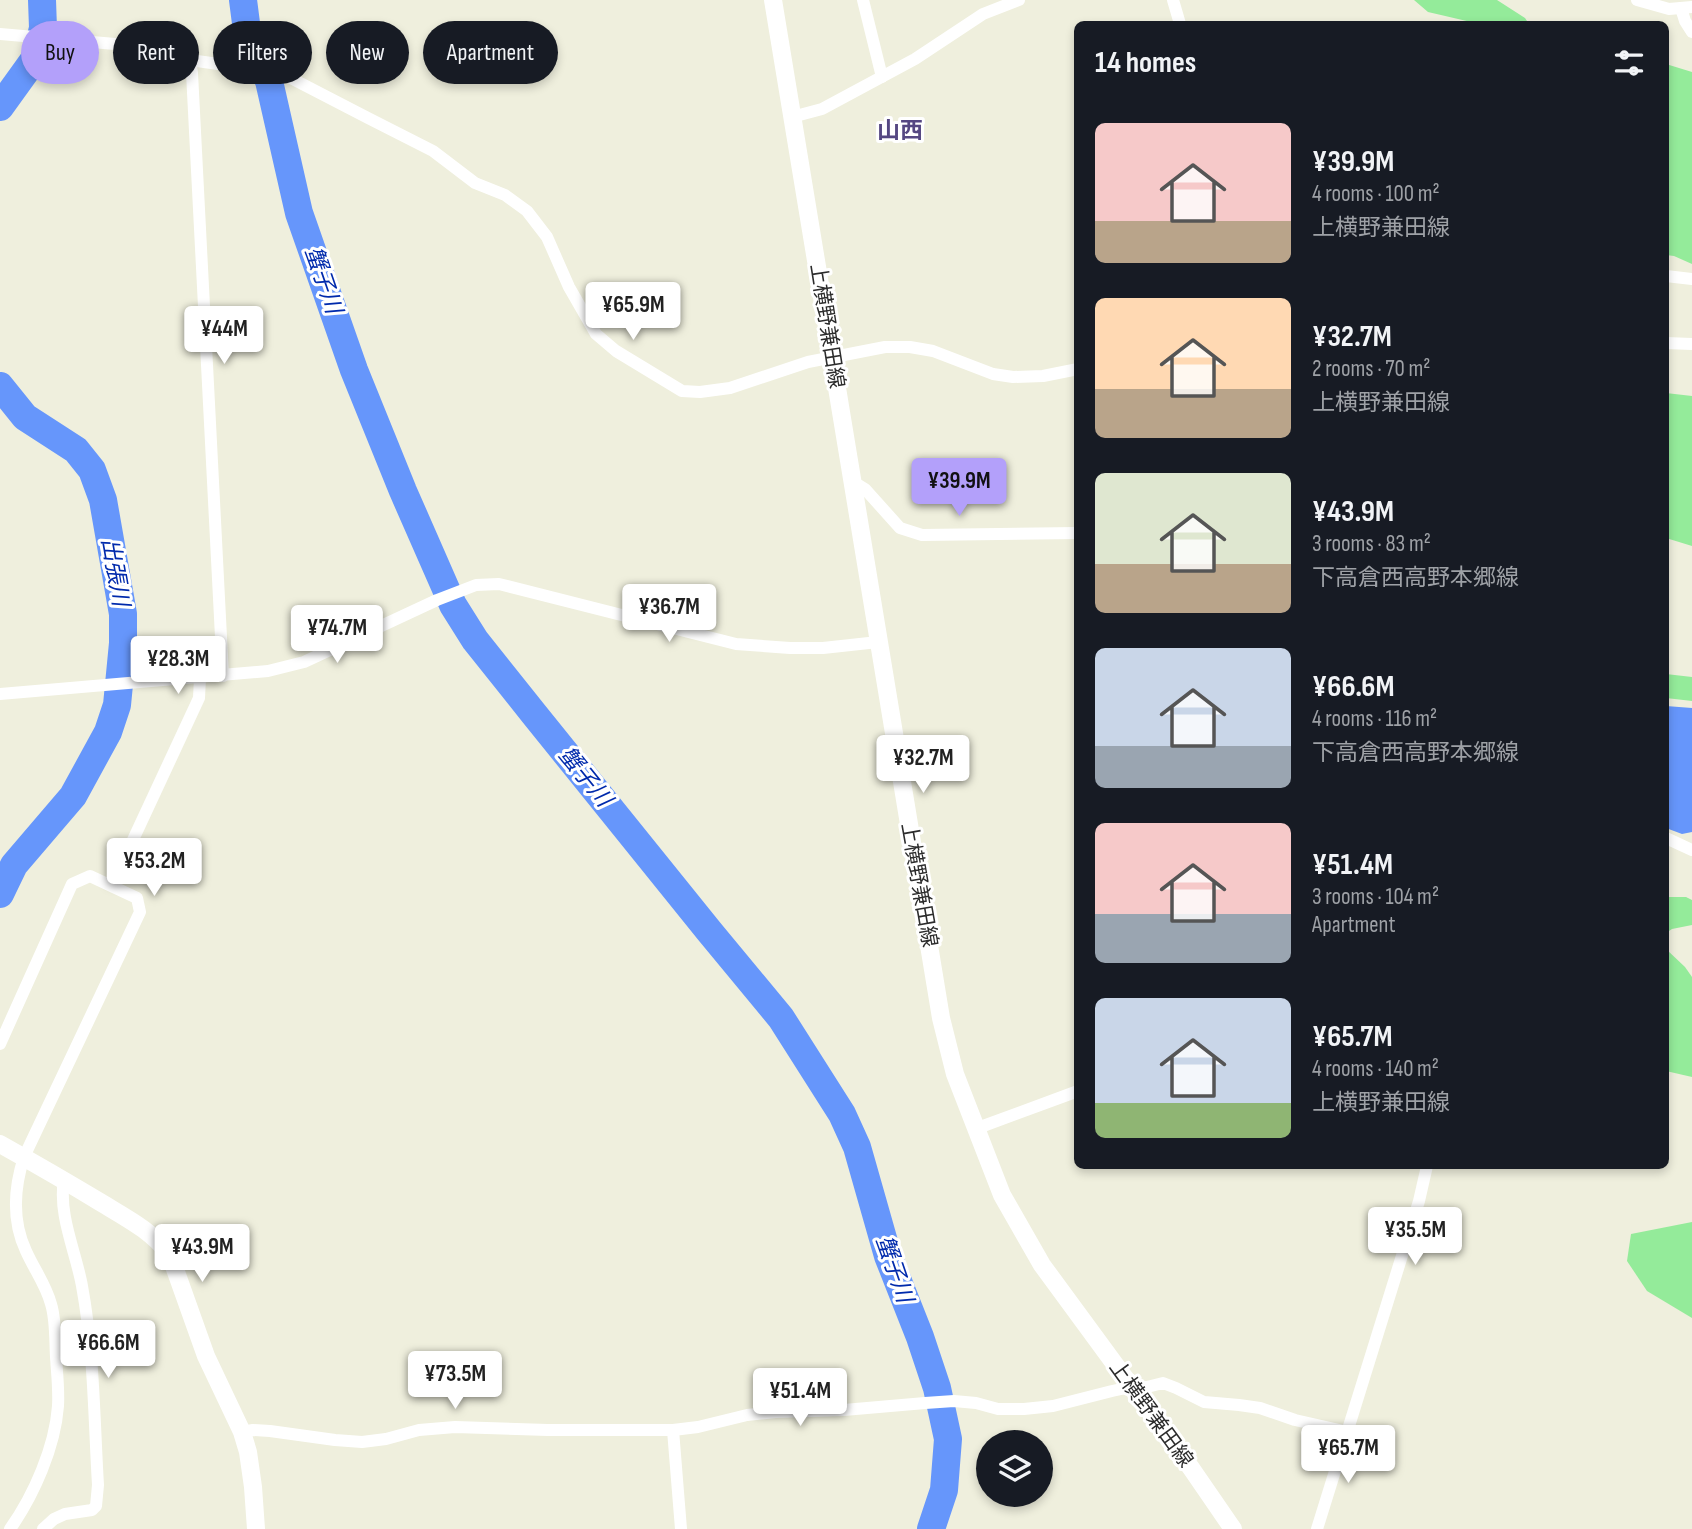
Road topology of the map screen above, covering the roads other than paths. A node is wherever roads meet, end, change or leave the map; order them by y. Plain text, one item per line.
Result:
1 (773, 0) edge
2 (863, 0) edge
3 (1019, 0) edge
4 (1173, 0) edge
5 (1637, 0) edge
6 (1687, 8) edge
7 (1179, 21) edge
8 (1692, 32) edge
9 (0, 34) edge
10 (113, 44) edge
11 (199, 61) edge
12 (881, 77) junction
13 (193, 84) edge
14 (792, 117) junction
15 (1669, 276) edge
16 (1692, 279) edge
17 (1669, 343) edge
18 (1692, 344) edge
19 (832, 356) junction
20 (1074, 370) edge
21 (852, 481) junction
22 (1074, 533) edge
23 (878, 642) junction
24 (223, 676) junction
25 (200, 678) junction
26 (0, 694) edge
27 (1669, 839) edge
28 (1692, 850) edge
29 (112, 885) junction
30 (0, 1044) edge
31 (1074, 1092) edge
32 (975, 1129) junction
33 (0, 1144) edge
34 (24, 1157) junction
35 (1426, 1169) edge
36 (65, 1180) junction
37 (1131, 1387) junction
38 (673, 1430) junction
39 (242, 1432) junction
40 (1348, 1432) junction
41 (10, 1529) edge
42 (43, 1529) edge
43 (256, 1529) edge
44 (681, 1529) edge
45 (1233, 1529) edge
46 (1317, 1529) edge

1 - 14 main road, 上横野兼田線
2 - 12 street
3 - 12 street
4 - 7 street
5 - 6 street
6 - 8 street
9 - 10 street
11 - 19 street
12 - 14 street
13 - 24 street
14 - 19 main road, 上横野兼田線
15 - 16 street
17 - 18 street
19 - 20 street
19 - 21 main road, 上横野兼田線
21 - 22 street
21 - 23 main road, 上横野兼田線
23 - 24 street
23 - 32 main road, 上横野兼田線
24 - 25 street
25 - 26 street
25 - 29 street
27 - 28 street
29 - 30 street
29 - 34 street
31 - 32 street
32 - 37 main road, 上横野兼田線
33 - 34 main road
34 - 36 main road
34 - 41 street
35 - 40 street
36 - 39 main road
36 - 42 street
37 - 38 street
37 - 40 street
37 - 45 main road, 上横野兼田線
38 - 39 street
38 - 44 street
39 - 43 main road
40 - 46 street

